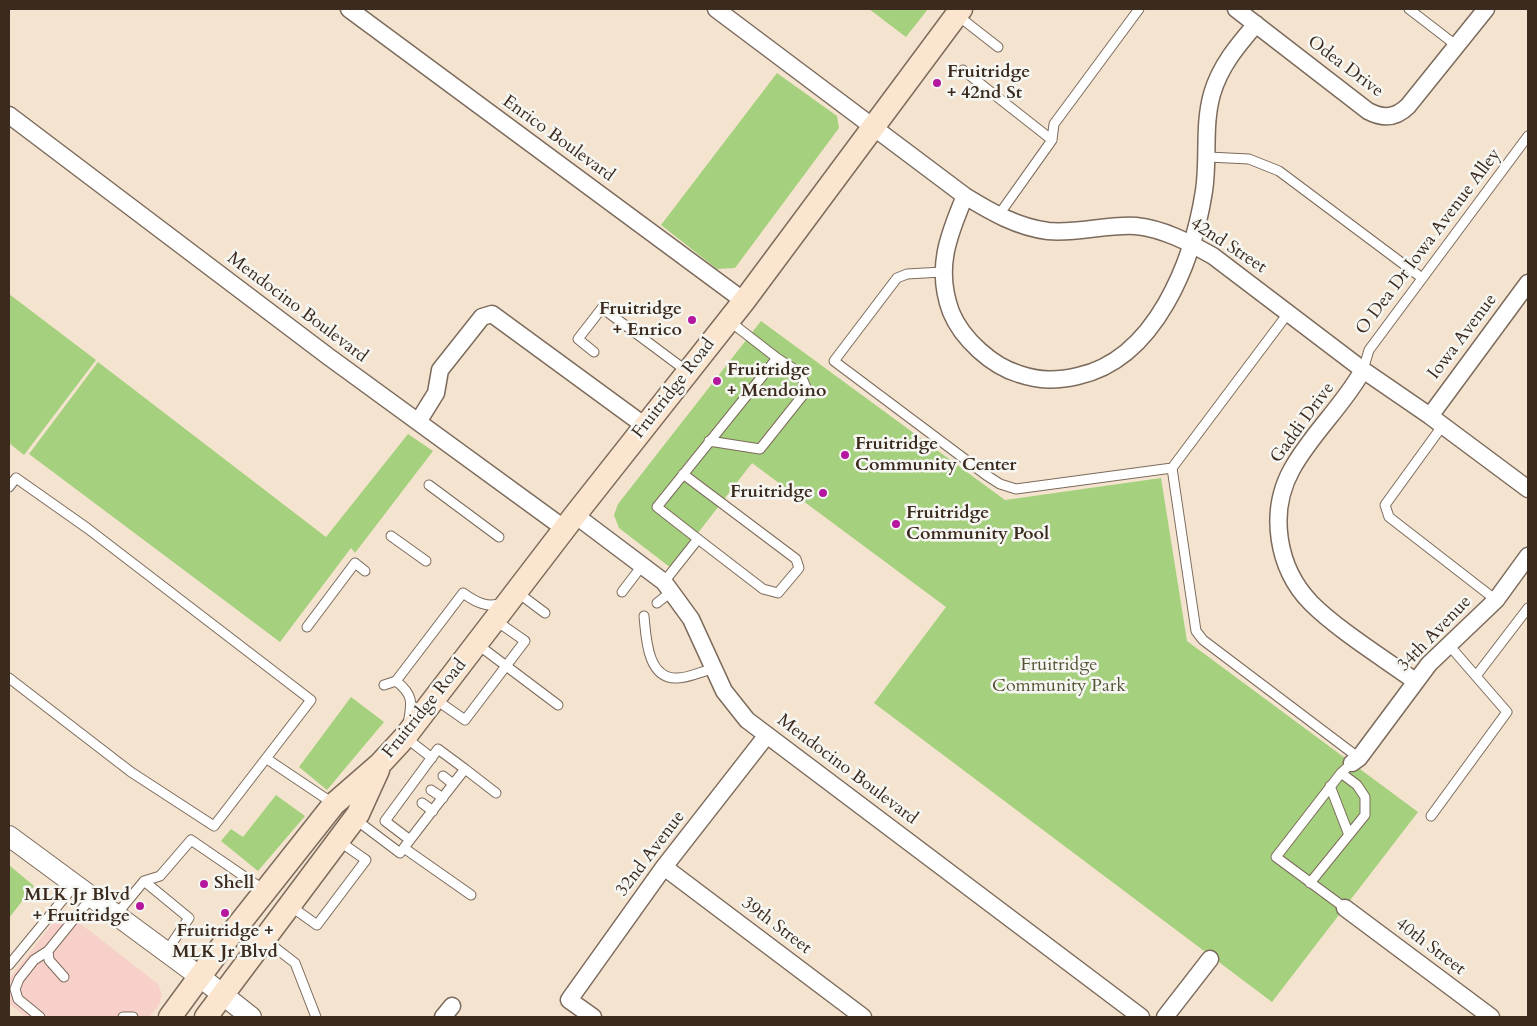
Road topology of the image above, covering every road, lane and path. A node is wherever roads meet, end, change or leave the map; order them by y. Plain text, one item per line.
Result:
1 (349, 9) edge
2 (716, 9) edge
3 (1139, 9) edge
4 (1236, 9) edge
5 (1409, 9) edge
6 (1486, 9) edge
7 (959, 12) edge
8 (1256, 24) junction
9 (1457, 46) junction
10 (998, 47) dead end
11 (963, 70) dead end
12 (9, 115) edge
13 (873, 127) junction
14 (1528, 136) edge
15 (1052, 140) junction
16 (1208, 156) junction
17 (965, 196) junction
18 (998, 216) junction
19 (1193, 244) junction
20 (942, 272) junction
21 (1422, 278) junction
22 (1528, 283) edge
23 (744, 301) junction
24 (1289, 312) junction
25 (728, 320) junction
26 (594, 352) dead end
27 (777, 358) junction
28 (1363, 370) junction
29 (688, 372) junction
30 (1436, 420) junction
31 (418, 422) junction
32 (645, 426) junction
33 (709, 441) junction
34 (1172, 468) junction
35 (683, 474) junction
36 (429, 485) dead end
37 (9, 487) edge
38 (1528, 489) edge
39 (570, 522) junction
40 (391, 536) dead end
41 (498, 537) dead end
42 (698, 539) junction
43 (1528, 556) edge
44 (426, 561) dead end
45 (641, 567) junction
46 (365, 571) dead end
47 (668, 587) junction
48 (516, 592) junction
49 (622, 592) dead end
50 (1496, 600) junction
51 (657, 603) dead end
52 (1528, 608) edge
53 (545, 613) dead end
54 (644, 616) dead end
55 (495, 620) junction
56 (307, 627) dead end
57 (477, 644) junction
58 (1448, 644) junction
59 (506, 667) junction
60 (713, 669) junction
61 (1476, 676) junction
62 (9, 678) edge
63 (396, 681) junction
64 (1415, 681) junction
65 (384, 685) dead end
66 (435, 698) junction
67 (558, 705) dead end
68 (767, 735) junction
69 (405, 737) junction
70 (267, 759) junction
71 (380, 764) junction
72 (430, 764) junction
73 (1351, 765) junction
74 (465, 769) junction
75 (443, 776) dead end
76 (454, 784) junction
77 (1330, 786) junction
78 (431, 790) dead end
79 (496, 793) dead end
80 (443, 798) junction
81 (422, 803) dead end
82 (334, 804) junction
83 (433, 811) junction
84 (1430, 816) dead end
85 (354, 819) junction
86 (1349, 835) junction
87 (9, 836) edge
88 (338, 840) junction
89 (410, 840) junction
90 (404, 848) junction
91 (664, 867) junction
92 (144, 882) junction
93 (1310, 883) junction
94 (74, 886) junction
95 (265, 891) junction
96 (471, 895) dead end
97 (91, 898) junction
98 (289, 904) junction
99 (1345, 908) joint
100 (116, 916) junction
101 (264, 939) junction
102 (48, 951) junction
103 (166, 952) junction
104 (1210, 959) dead end
105 (9, 965) edge
106 (199, 976) junction
107 (64, 977) dead end
108 (223, 995) junction
109 (40, 1017) edge
110 (170, 1017) edge
111 (206, 1017) edge
112 (251, 1017) edge
113 (316, 1017) edge
114 (592, 1017) edge
115 (863, 1017) edge
116 (1141, 1017) edge
117 (1165, 1017) edge
118 (1490, 1017) edge

1 - 23 street, Enrico Boulevard
2 - 13 street, 42nd Street
3 - 15 lane
4 - 8 street, Odea Drive
5 - 9 lane
6 - 9 street, Odea Drive
7 - 10 lane
7 - 13 main road, Fruitridge Road
8 - 9 street, Odea Drive
8 - 16 street
11 - 15 lane
12 - 31 street, Mendocino Boulevard
13 - 17 street, 42nd Street
13 - 23 main road, Fruitridge Road
14 - 21 lane, O Dea Dr Iowa Avenue Alley
15 - 18 lane
16 - 19 street
16 - 21 lane
17 - 18 street, 42nd Street
17 - 20 street
18 - 19 street, 42nd Street
19 - 20 street
19 - 24 street, 42nd Street
20 - 34 lane
21 - 28 lane, O Dea Dr Iowa Avenue Alley
22 - 30 street, Iowa Avenue
23 - 25 main road, Fruitridge Road
24 - 28 street, 42nd Street
24 - 34 lane
25 - 27 lane
25 - 29 main road, Fruitridge Road
26 - 29 lane
27 - 33 lane
27 - 33 lane
28 - 30 street, 42nd Street
28 - 64 street, Gaddi Drive
29 - 32 main road, Fruitridge Road
30 - 38 street, 42nd Street
30 - 50 lane
31 - 32 street
31 - 39 street, Mendocino Boulevard
32 - 39 main road, Fruitridge Road
33 - 35 lane
34 - 73 lane
35 - 42 lane
35 - 42 lane
36 - 41 lane
37 - 70 lane
39 - 45 street, Mendocino Boulevard
39 - 48 main road, Fruitridge Road
40 - 44 lane
42 - 47 lane
43 - 50 street, 34th Avenue
45 - 47 street, Mendocino Boulevard
45 - 49 lane
46 - 56 lane
47 - 51 lane
47 - 60 street, Mendocino Boulevard
48 - 53 lane
48 - 55 main road, Fruitridge Road
48 - 63 lane
50 - 58 street, 34th Avenue
52 - 61 lane
54 - 60 lane
55 - 57 main road, Fruitridge Road
55 - 59 lane
57 - 59 lane
57 - 66 main road, Fruitridge Road
58 - 61 lane
58 - 64 street, 34th Avenue
59 - 66 lane
59 - 67 lane
60 - 68 street, Mendocino Boulevard
61 - 84 lane
62 - 70 lane
63 - 65 lane
63 - 69 lane
64 - 73 street, 34th Avenue
66 - 69 main road, Fruitridge Road
68 - 91 street, 32nd Avenue
68 - 116 street, Mendocino Boulevard
69 - 71 main road, Fruitridge Road
69 - 72 lane
70 - 82 lane
71 - 82 main road, Fruitridge Road
71 - 85 main road, Fruitridge Road
72 - 74 lane
72 - 89 lane
73 - 77 lane
73 - 86 lane
74 - 76 lane
74 - 79 lane
75 - 76 lane
76 - 80 lane
77 - 86 lane
77 - 93 lane
78 - 80 lane
80 - 83 lane
81 - 83 lane
82 - 95 main road, Fruitridge Road
83 - 89 lane
85 - 88 main road, Fruitridge Road
85 - 90 lane
86 - 93 lane
87 - 94 street
88 - 98 main road, Fruitridge Road
88 - 98 lane
89 - 90 lane
90 - 96 lane
91 - 114 street, 32nd Avenue
91 - 115 street, 39th Street
92 - 95 lane
92 - 100 lane
92 - 103 lane
93 - 99 lane
94 - 97 street
94 - 105 lane
95 - 106 main road, Fruitridge Road
97 - 100 street
97 - 102 lane
98 - 101 main road, Fruitridge Road
99 - 118 street, 40th Street
100 - 103 street
101 - 108 main road, Fruitridge Road
101 - 113 lane
102 - 107 lane
102 - 109 lane
103 - 106 street
104 - 117 street
106 - 108 street
106 - 110 main road, Fruitridge Road
108 - 111 main road, Fruitridge Road
108 - 112 street

